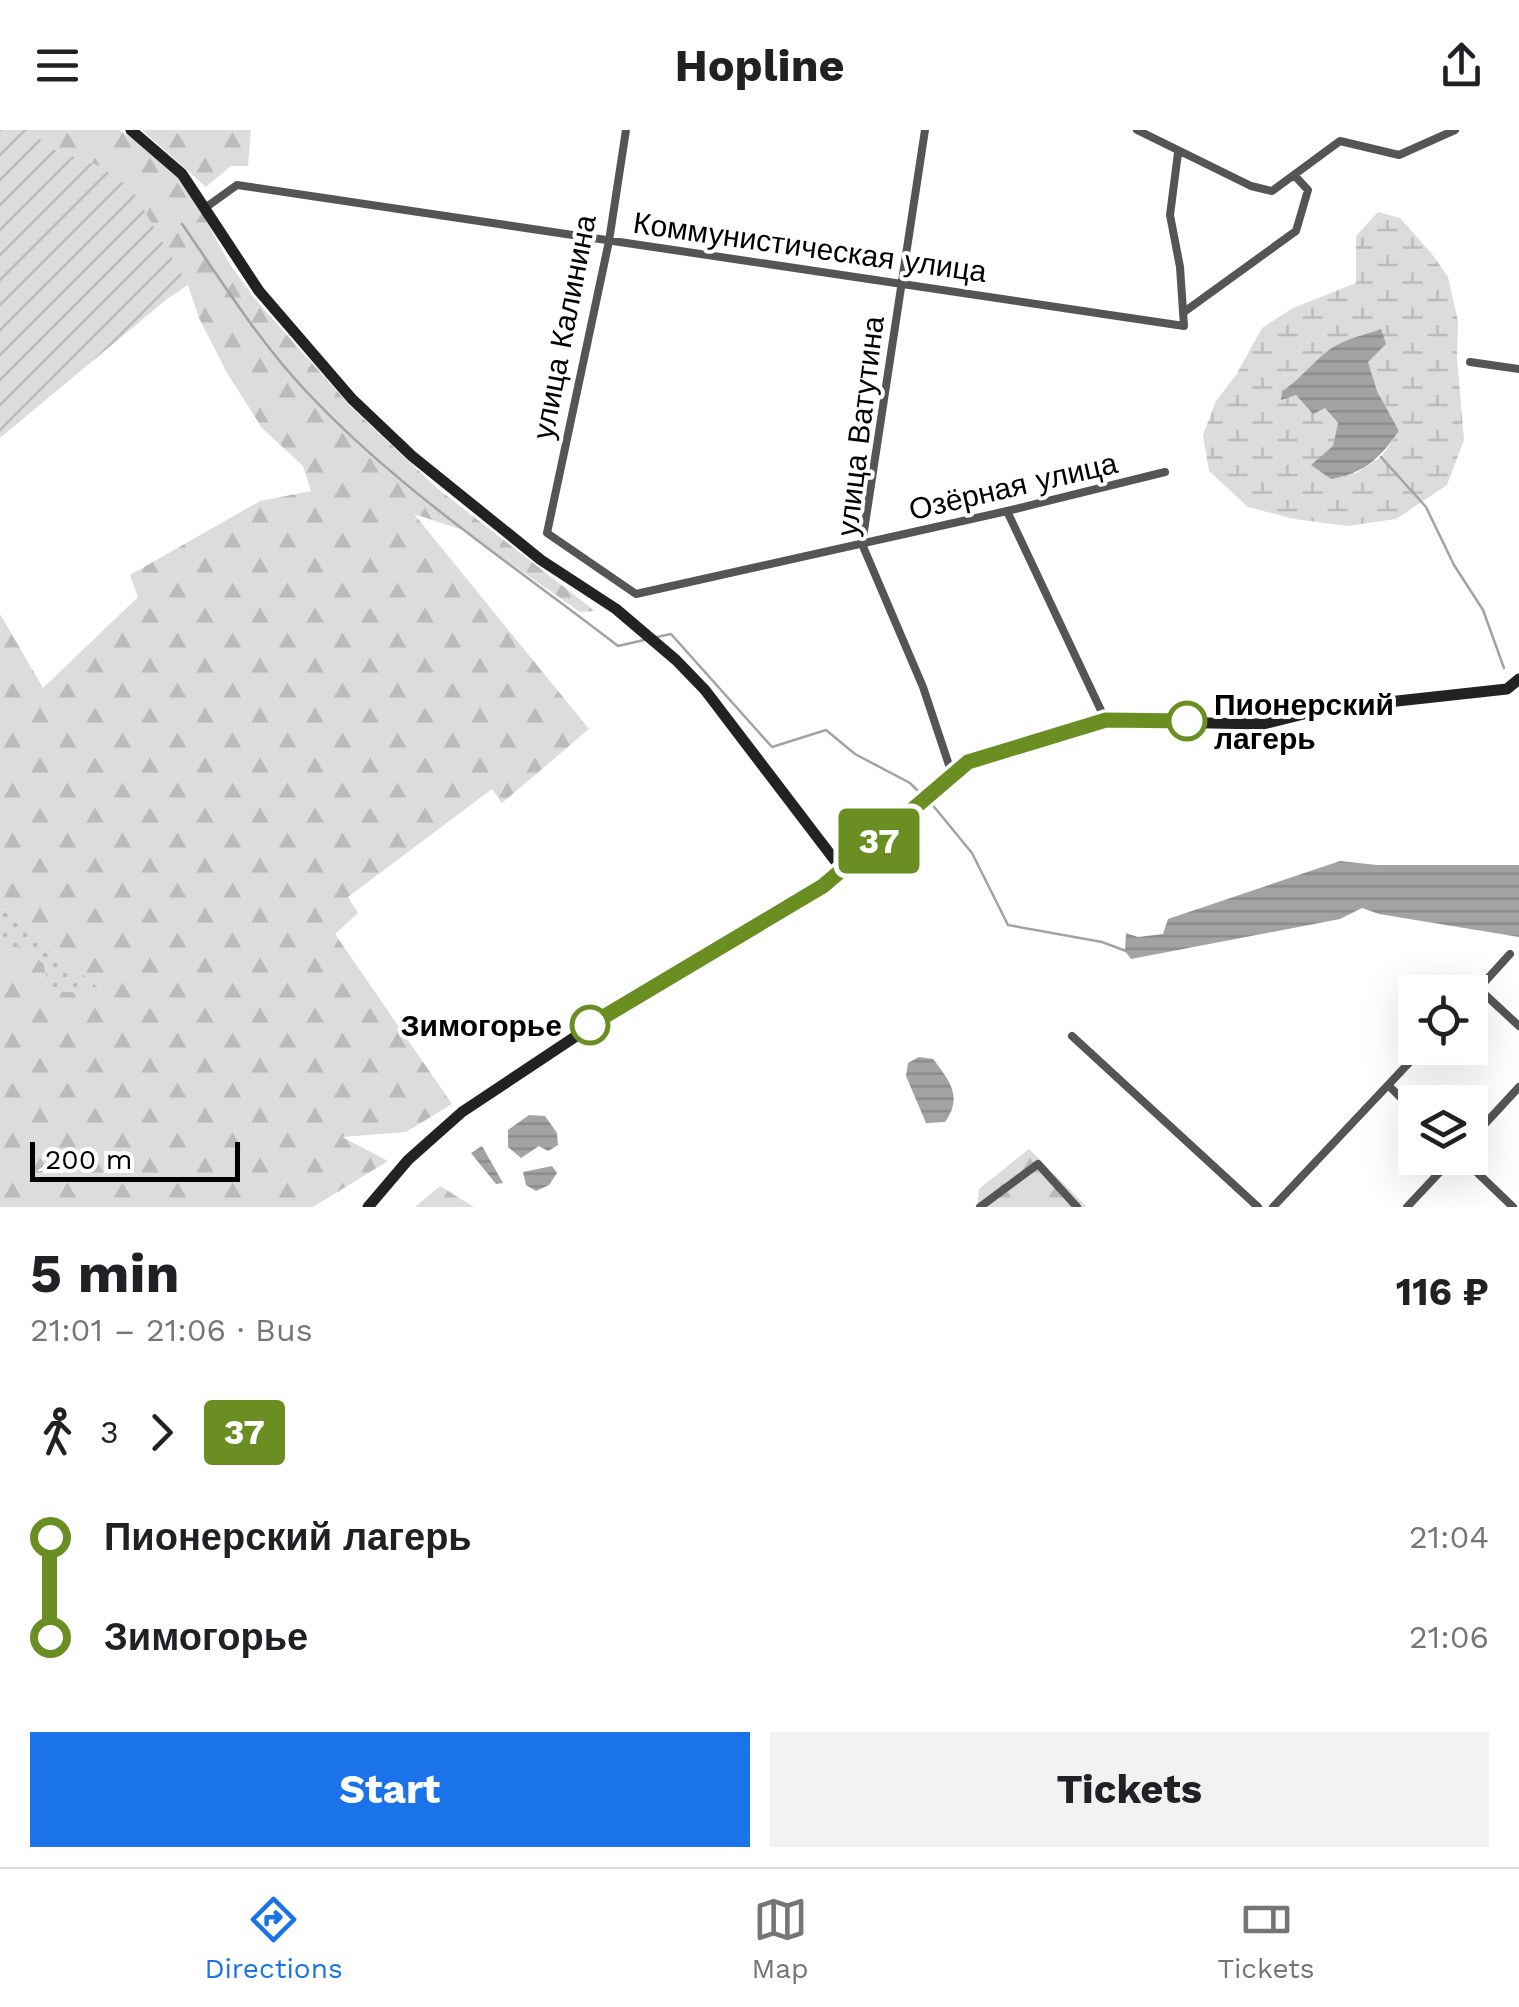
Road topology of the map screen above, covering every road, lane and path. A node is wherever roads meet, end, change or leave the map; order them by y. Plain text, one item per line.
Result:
1 (131, 130) edge
2 (626, 130) edge
3 (925, 130) edge
4 (1137, 130) edge
5 (1455, 130) edge
6 (1178, 152) junction
7 (1295, 176) junction
8 (204, 208) junction
9 (608, 240) junction
10 (902, 282) junction
11 (1184, 312) junction
12 (1470, 362) dead end
13 (1519, 370) edge
14 (1165, 472) dead end
15 (1008, 512) junction
16 (862, 544) junction
17 (636, 594) joint
18 (1519, 679) edge
19 (1106, 720) junction
20 (952, 774) junction
21 (843, 872) junction
22 (1510, 954) dead end
23 (1488, 979) edge
24 (1488, 997) edge
25 (1519, 1026) edge
26 (1072, 1036) dead end
27 (1407, 1065) edge
28 (1388, 1085) junction
29 (1519, 1087) edge
30 (1398, 1095) edge
31 (1488, 1121) edge
32 (1438, 1175) edge
33 (1480, 1175) edge
34 (368, 1207) edge
35 (980, 1207) edge
36 (1077, 1207) edge
37 (1258, 1207) edge
38 (1273, 1207) edge
39 (1407, 1207) edge
40 (1513, 1207) edge

1 - 8 street
2 - 9 street, улица Калинина
3 - 10 street, улица Ватутина
4 - 6 street
5 - 7 street
6 - 7 street
6 - 11 street
7 - 11 street
8 - 9 street, Коммунистическая улица
8 - 21 street
9 - 10 street, Коммунистическая улица
9 - 17 street, улица Калинина
10 - 11 street, Коммунистическая улица
10 - 16 street, улица Ватутина
12 - 13 street
14 - 15 street, Озёрная улица
15 - 16 street, Озёрная улица
15 - 19 street
16 - 17 street, Озёрная улица
16 - 20 street, улица Ватутина
18 - 19 street
19 - 20 street
20 - 21 street
21 - 34 street
22 - 23 street
24 - 25 street
26 - 37 street
27 - 28 street
28 - 30 street
28 - 38 street
29 - 31 street
32 - 39 street
33 - 40 street
35 - 36 street

